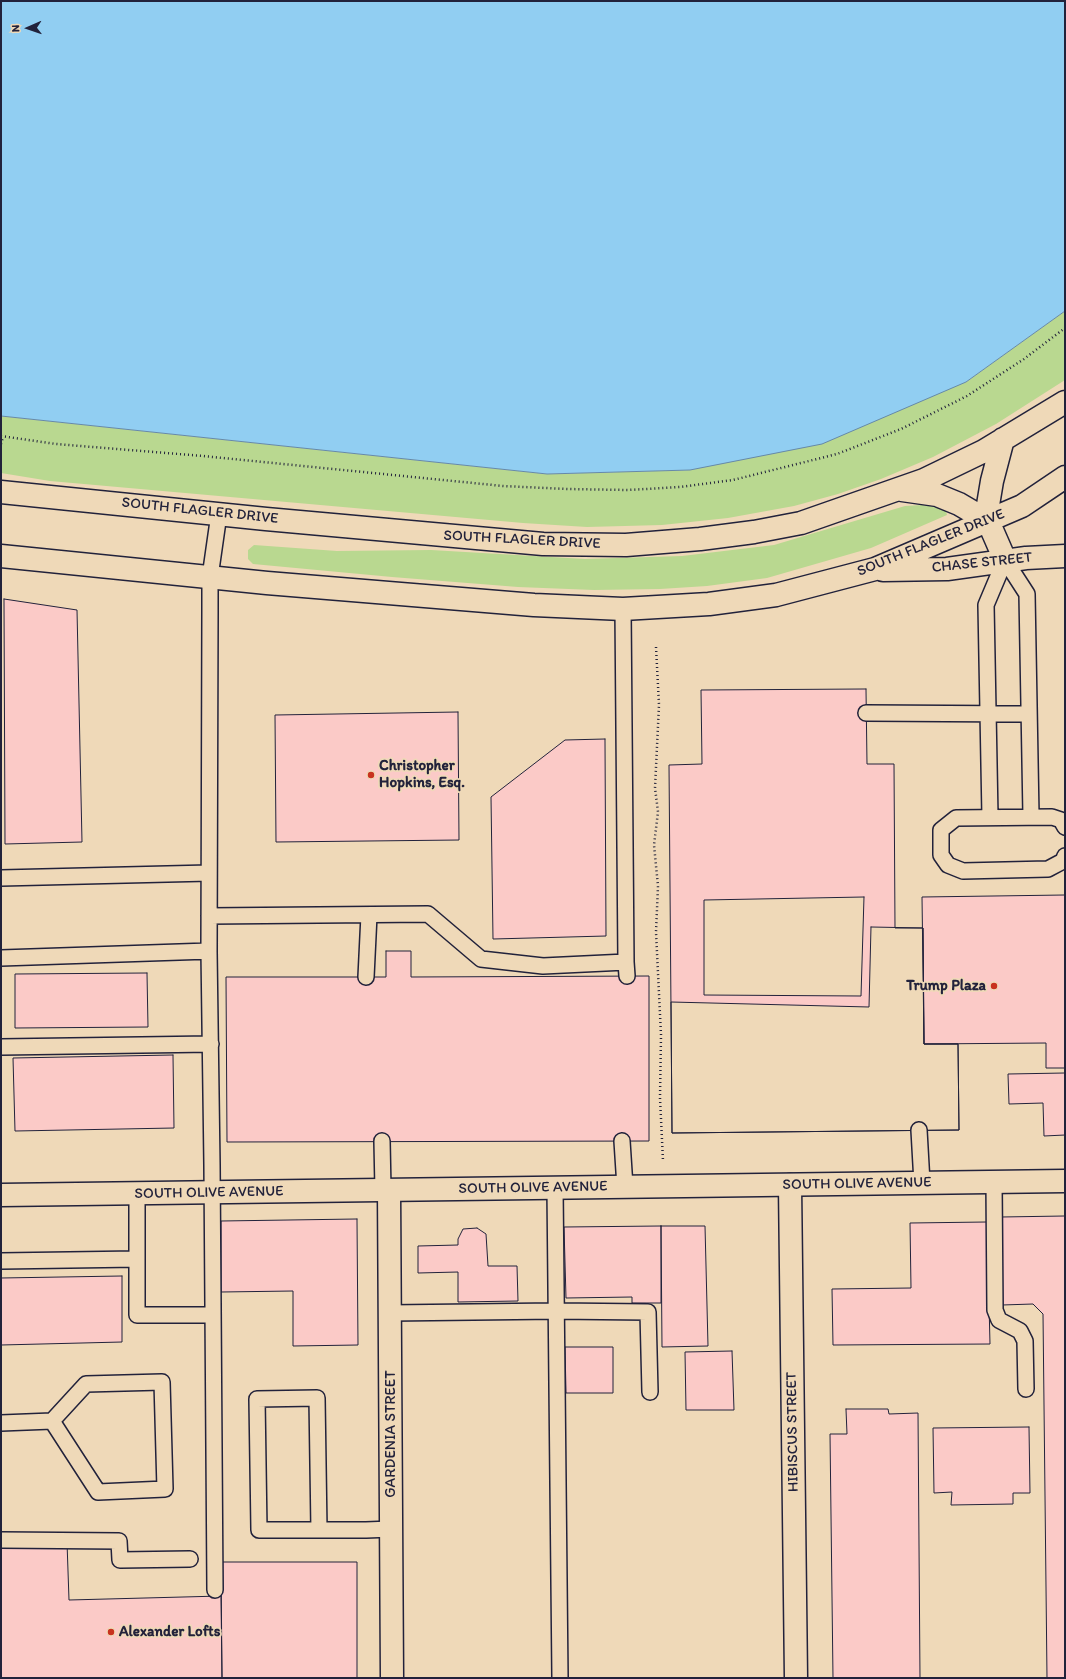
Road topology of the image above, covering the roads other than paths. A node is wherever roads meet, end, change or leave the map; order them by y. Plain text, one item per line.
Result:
1 (1065, 402) edge
2 (1003, 440) junction
3 (1065, 477) edge
4 (899, 489) junction
5 (1, 492) edge
6 (219, 514) junction
7 (988, 521) junction
8 (1, 556) edge
9 (1065, 556) edge
10 (1005, 560) junction
11 (875, 569) junction
12 (210, 577) junction
13 (623, 609) junction
14 (866, 713) dead end
15 (988, 714) junction
16 (1028, 714) junction
17 (1031, 816) junction
18 (990, 817) junction
19 (1065, 826) edge
20 (1065, 856) edge
21 (209, 872) junction
22 (1, 878) edge
23 (368, 915) junction
24 (210, 916) junction
25 (209, 952) junction
26 (1, 958) edge
27 (366, 977) dead end
28 (211, 1044) junction
29 (1, 1047) edge
30 (919, 1130) dead end
31 (622, 1140) dead end
32 (382, 1142) dead end
33 (1065, 1181) edge
34 (994, 1182) junction
35 (922, 1183) junction
36 (790, 1185) junction
37 (624, 1187) junction
38 (555, 1188) junction
39 (386, 1190) junction
40 (137, 1193) junction
41 (212, 1193) junction
42 (1, 1195) edge
43 (137, 1259) junction
44 (1, 1261) edge
45 (556, 1311) junction
46 (390, 1313) junction
47 (213, 1315) junction
48 (1026, 1389) dead end
49 (650, 1392) dead end
50 (52, 1421) junction
51 (1, 1423) edge
52 (319, 1530) junction
53 (391, 1530) junction
54 (1, 1540) edge
55 (190, 1559) dead end
56 (214, 1590) dead end
57 (392, 1678) edge
58 (560, 1678) edge
59 (796, 1678) edge

1 - 2 street, SOUTH FLAGLER DRIVE
2 - 4 street, SOUTH FLAGLER DRIVE
2 - 7 street
3 - 7 street, SOUTH FLAGLER DRIVE
4 - 6 street, SOUTH FLAGLER DRIVE
4 - 7 street
5 - 6 street, SOUTH FLAGLER DRIVE
6 - 12 lane
7 - 10 street
7 - 11 street, SOUTH FLAGLER DRIVE
8 - 12 street, SOUTH FLAGLER DRIVE
9 - 10 street, CHASE STREET
10 - 11 street, CHASE STREET
10 - 15 lane
10 - 16 lane
11 - 13 street, SOUTH FLAGLER DRIVE
12 - 13 street, SOUTH FLAGLER DRIVE
12 - 21 lane
13 - 23 lane
14 - 15 lane
15 - 16 lane
15 - 18 lane
16 - 17 lane
17 - 18 lane
17 - 19 lane
18 - 20 lane
21 - 22 lane
21 - 24 lane
23 - 24 lane
23 - 27 lane
24 - 25 lane
25 - 26 lane
25 - 28 lane
28 - 29 lane
28 - 41 lane
30 - 35 lane
31 - 37 lane
32 - 39 lane
33 - 34 street, SOUTH OLIVE AVENUE
34 - 35 street, SOUTH OLIVE AVENUE
34 - 48 lane
35 - 36 street, SOUTH OLIVE AVENUE
36 - 37 street, SOUTH OLIVE AVENUE
36 - 59 street, HIBISCUS STREET
37 - 38 street, SOUTH OLIVE AVENUE
38 - 39 street, SOUTH OLIVE AVENUE
38 - 45 lane
39 - 41 street, SOUTH OLIVE AVENUE
39 - 46 street, GARDENIA STREET
40 - 41 street, SOUTH OLIVE AVENUE
40 - 42 street, SOUTH OLIVE AVENUE
40 - 43 lane
41 - 47 lane
43 - 44 lane
43 - 47 lane
45 - 46 lane
45 - 49 lane
45 - 58 lane
46 - 53 street, GARDENIA STREET
47 - 56 lane
50 - 50 lane
50 - 51 lane
52 - 52 lane
52 - 53 lane
53 - 57 street, GARDENIA STREET
54 - 55 lane

